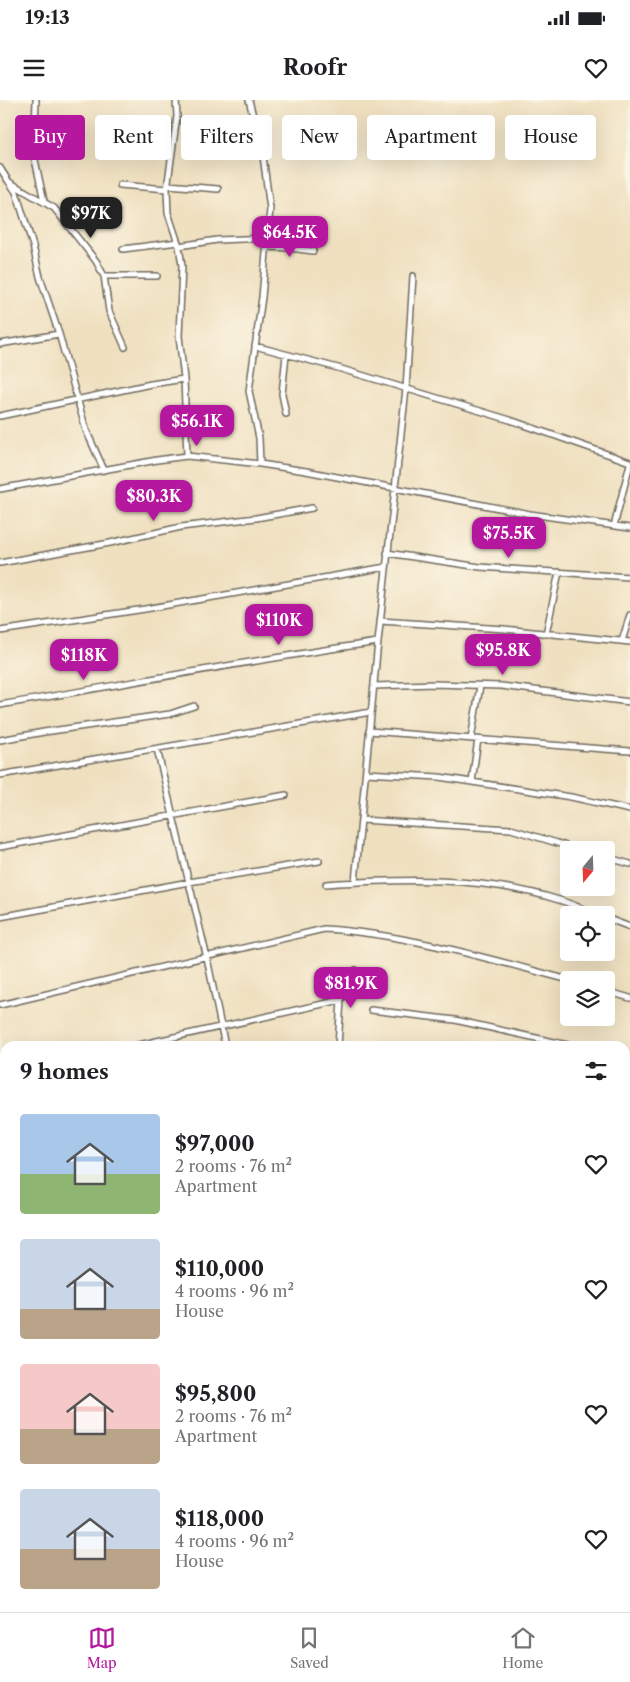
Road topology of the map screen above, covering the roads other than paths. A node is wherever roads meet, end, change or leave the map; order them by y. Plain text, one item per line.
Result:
1 (36, 100) edge
2 (176, 100) edge
3 (249, 100) edge
4 (0, 168) edge
5 (10, 182) junction
6 (120, 186) dead end
7 (168, 187) junction
8 (218, 189) dead end
9 (44, 201) junction
10 (268, 238) junction
11 (179, 244) junction
12 (267, 247) junction
13 (124, 249) dead end
14 (314, 251) dead end
15 (104, 276) junction
16 (157, 276) dead end
17 (414, 276) dead end
18 (59, 334) junction
19 (0, 344) edge
20 (255, 346) junction
21 (125, 347) dead end
22 (286, 355) junction
23 (184, 379) junction
24 (406, 389) junction
25 (77, 399) junction
26 (286, 414) dead end
27 (0, 416) edge
28 (187, 456) junction
29 (630, 463) edge
30 (260, 464) junction
31 (104, 470) junction
32 (395, 488) junction
33 (0, 490) edge
34 (312, 508) dead end
35 (614, 526) junction
36 (630, 528) edge
37 (387, 553) junction
38 (0, 563) edge
39 (386, 567) junction
40 (559, 572) junction
41 (630, 577) edge
42 (630, 615) edge
43 (380, 621) junction
44 (0, 631) edge
45 (546, 634) junction
46 (622, 641) junction
47 (378, 642) junction
48 (630, 642) edge
49 (374, 686) junction
50 (480, 686) junction
51 (630, 702) edge
52 (0, 705) edge
53 (194, 706) dead end
54 (371, 712) junction
55 (370, 731) junction
56 (471, 738) junction
57 (478, 739) junction
58 (0, 740) edge
59 (157, 749) junction
60 (630, 751) edge
61 (366, 773) junction
62 (0, 776) edge
63 (472, 782) junction
64 (286, 795) dead end
65 (630, 810) edge
66 (173, 816) junction
67 (361, 820) junction
68 (560, 844) edge
69 (0, 847) edge
70 (615, 860) edge
71 (319, 861) dead end
72 (630, 864) edge
73 (189, 882) junction
74 (355, 882) junction
75 (326, 884) dead end
76 (575, 906) edge
77 (0, 917) edge
78 (615, 921) edge
79 (630, 927) edge
80 (207, 958) junction
81 (356, 970) dead end
82 (560, 978) edge
83 (615, 994) edge
84 (630, 998) edge
85 (341, 1000) junction
86 (0, 1005) edge
87 (371, 1010) dead end
88 (220, 1027) junction
89 (157, 1041) edge
90 (224, 1041) edge
91 (338, 1041) edge
92 (550, 1041) edge

1 - 9 street
2 - 7 street
3 - 10 street
4 - 5 street
5 - 9 street
5 - 18 street
6 - 7 street
7 - 8 street
7 - 11 street
9 - 15 street
10 - 11 street
10 - 12 street
11 - 13 street
11 - 23 street
12 - 14 street
12 - 20 street
15 - 16 street
15 - 21 street
17 - 24 street
18 - 19 street
18 - 25 street
20 - 22 street
20 - 30 street
22 - 24 street
22 - 26 street
23 - 25 street
23 - 28 street
24 - 29 street
24 - 32 street
25 - 27 street
25 - 31 street
28 - 30 street
28 - 31 street
29 - 35 street
30 - 32 street
31 - 33 street
32 - 35 street
32 - 37 street
34 - 38 street
35 - 36 street
37 - 39 street
37 - 40 street
39 - 43 street
39 - 44 street
40 - 41 street
40 - 45 street
42 - 46 street
43 - 45 street
43 - 47 street
45 - 46 street
46 - 48 street
47 - 49 street
47 - 52 street
49 - 50 street
49 - 54 street
50 - 51 street
50 - 56 street
53 - 58 street
54 - 55 street
54 - 59 street
55 - 56 street
55 - 61 street
56 - 57 street
57 - 60 street
57 - 63 street
59 - 62 street
59 - 66 street
61 - 63 street
61 - 67 street
63 - 65 street
64 - 66 street
66 - 69 street
66 - 73 street
67 - 68 street
67 - 74 street
70 - 72 street
71 - 73 street
73 - 77 street
73 - 80 street
74 - 75 street
74 - 76 street
78 - 79 street
80 - 82 street
80 - 86 street
80 - 88 street
81 - 85 street
83 - 84 street
85 - 88 street
85 - 91 street
87 - 92 street
88 - 89 street
88 - 90 street

